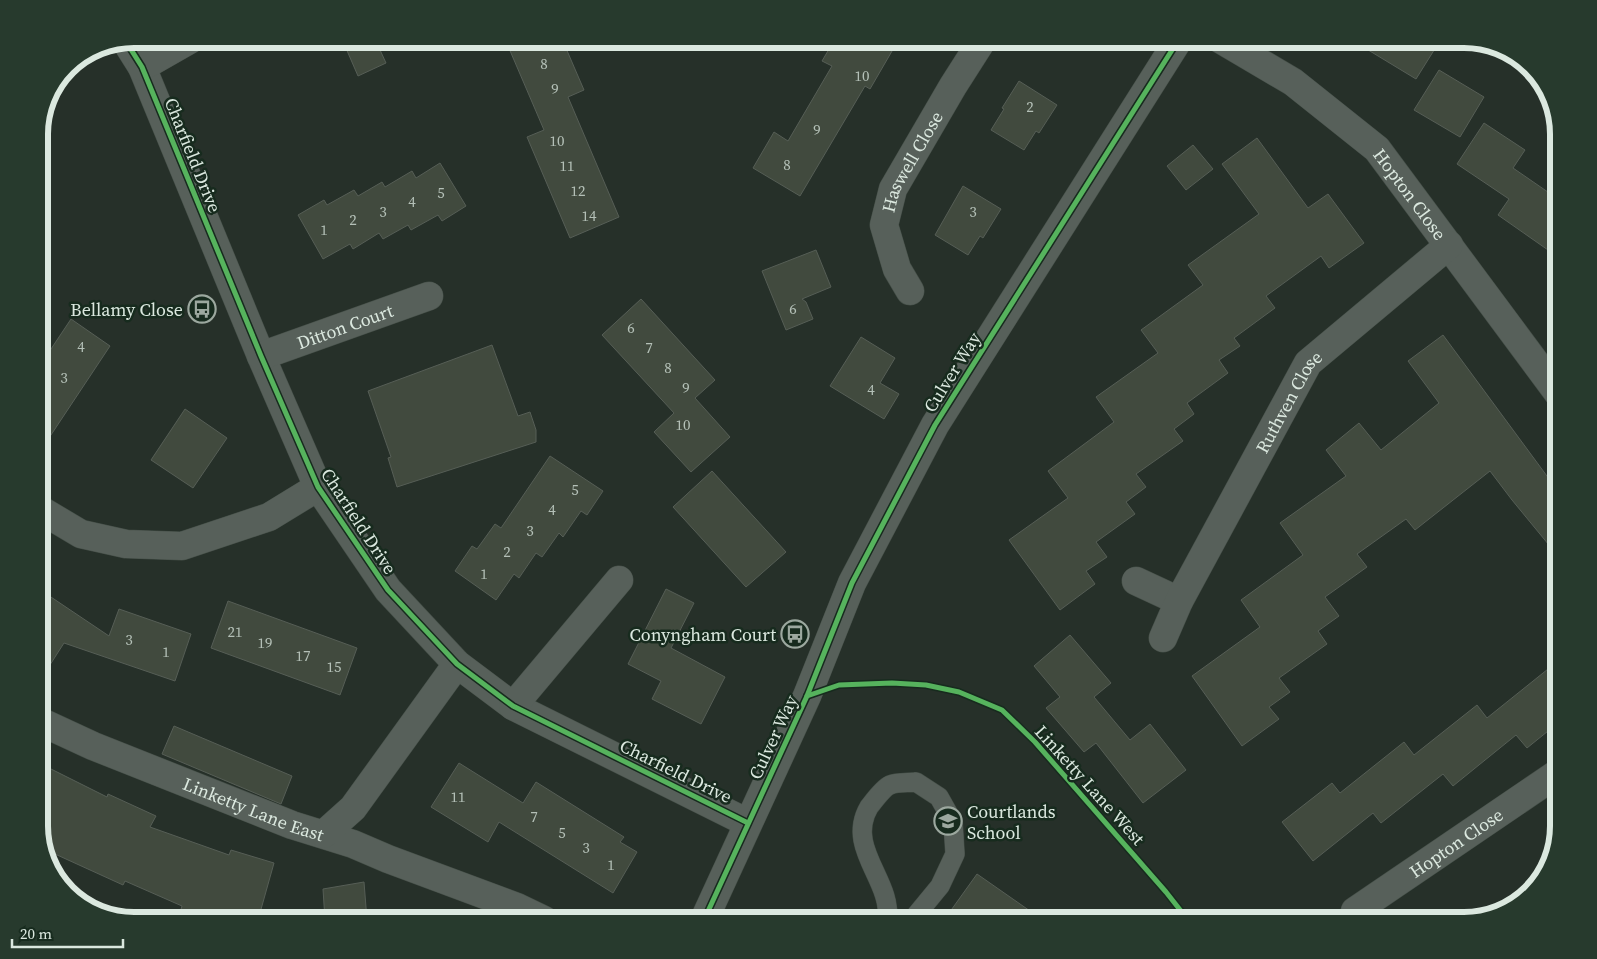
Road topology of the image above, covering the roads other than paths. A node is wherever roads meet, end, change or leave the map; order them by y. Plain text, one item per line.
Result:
1 (130, 48) edge
2 (175, 48) edge
3 (977, 48) edge
4 (1173, 48) edge
5 (1235, 48) edge
6 (142, 67) junction
7 (1449, 245) junction
8 (910, 292) dead end
9 (429, 296) dead end
10 (261, 356) junction
11 (1549, 381) edge
12 (318, 487) junction
13 (48, 514) edge
14 (619, 580) dead end
15 (1136, 581) dead end
16 (1179, 601) junction
17 (1163, 638) dead end
18 (457, 664) junction
19 (513, 706) junction
20 (48, 725) edge
21 (1550, 778) edge
22 (748, 822) junction
23 (324, 834) junction
24 (1355, 911) dead end
25 (527, 912) edge
26 (708, 912) edge
27 (888, 912) edge
28 (919, 912) edge

1 - 6 street, Charfield Drive
2 - 6 street
3 - 8 street, Haswell Close
4 - 22 street, Culver Way
5 - 7 street, Hopton Close
6 - 10 street, Charfield Drive
7 - 11 street, Hopton Close
7 - 16 street, Ruthven Close
9 - 10 street, Ditton Court
10 - 12 street, Charfield Drive
12 - 13 street
12 - 18 street, Charfield Drive
14 - 19 street
15 - 16 street
16 - 17 street, Ruthven Close
18 - 19 street, Charfield Drive
18 - 23 street, Linketty Lane East
19 - 22 street, Charfield Drive
20 - 23 street, Linketty Lane East
21 - 24 street, Hopton Close
22 - 26 street, Culver Way
23 - 25 street
27 - 28 lane

